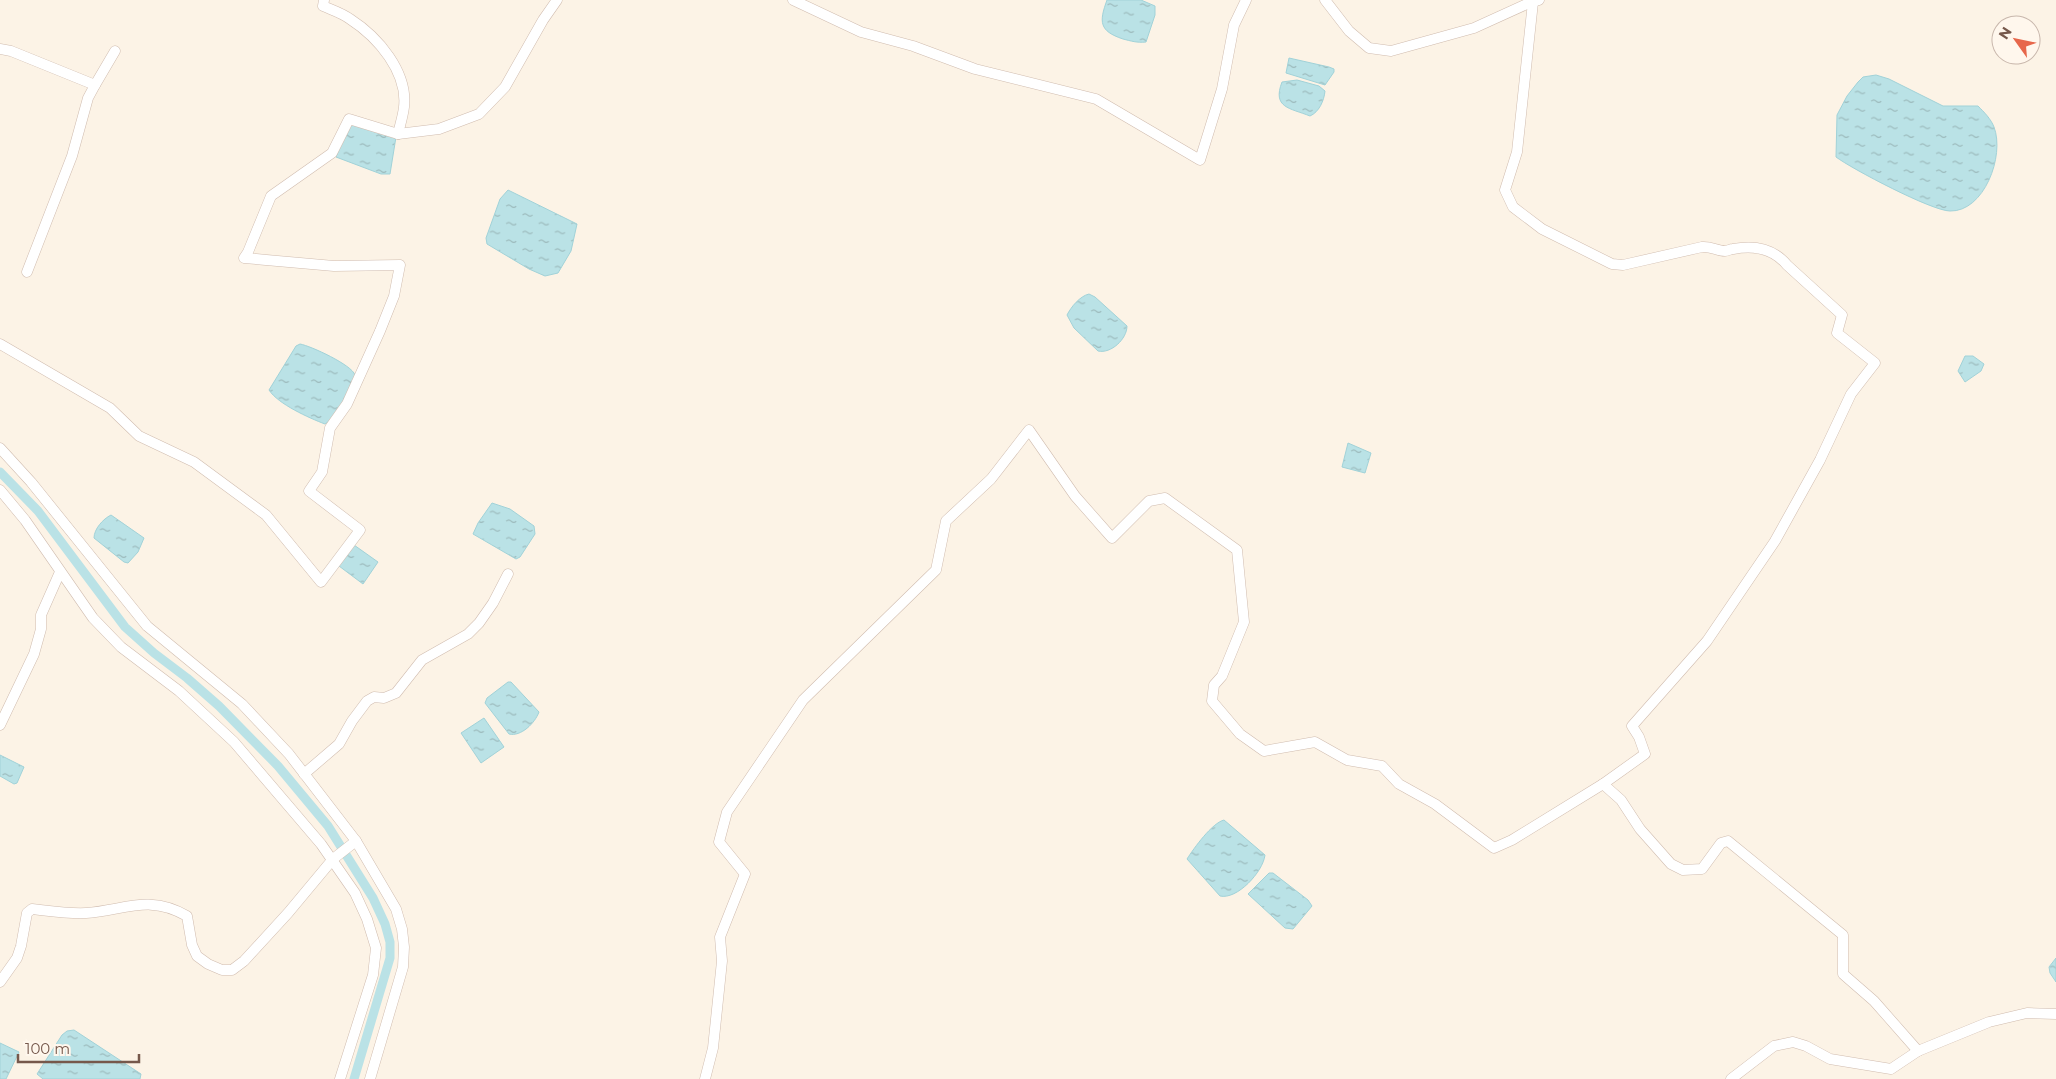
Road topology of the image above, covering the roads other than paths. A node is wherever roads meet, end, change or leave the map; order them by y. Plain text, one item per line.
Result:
1 (324, 0) edge
2 (557, 0) edge
3 (793, 0) edge
4 (1246, 0) edge
5 (1325, 0) edge
6 (1537, 1) edge
7 (0, 49) edge
8 (115, 51) dead end
9 (95, 85) junction
10 (398, 134) junction
11 (27, 272) dead end
12 (0, 344) edge
13 (0, 448) edge
14 (0, 490) edge
15 (60, 572) junction
16 (508, 574) dead end
17 (0, 725) edge
18 (304, 774) junction
19 (1603, 784) junction
20 (356, 841) junction
21 (333, 859) junction
22 (0, 982) edge
23 (2056, 1014) edge
24 (1918, 1051) junction
25 (340, 1079) edge
26 (370, 1079) edge
27 (705, 1079) edge
28 (1731, 1079) edge

1 - 10 street
2 - 10 street
3 - 4 street
5 - 6 street
6 - 19 street
7 - 9 street
8 - 9 street
9 - 11 street
10 - 12 street
13 - 18 street
14 - 15 street
15 - 17 street
15 - 21 street
16 - 18 street
18 - 20 street
19 - 24 street
19 - 27 street
20 - 21 street
20 - 26 street
21 - 22 street
21 - 25 street
23 - 24 street
24 - 28 street

